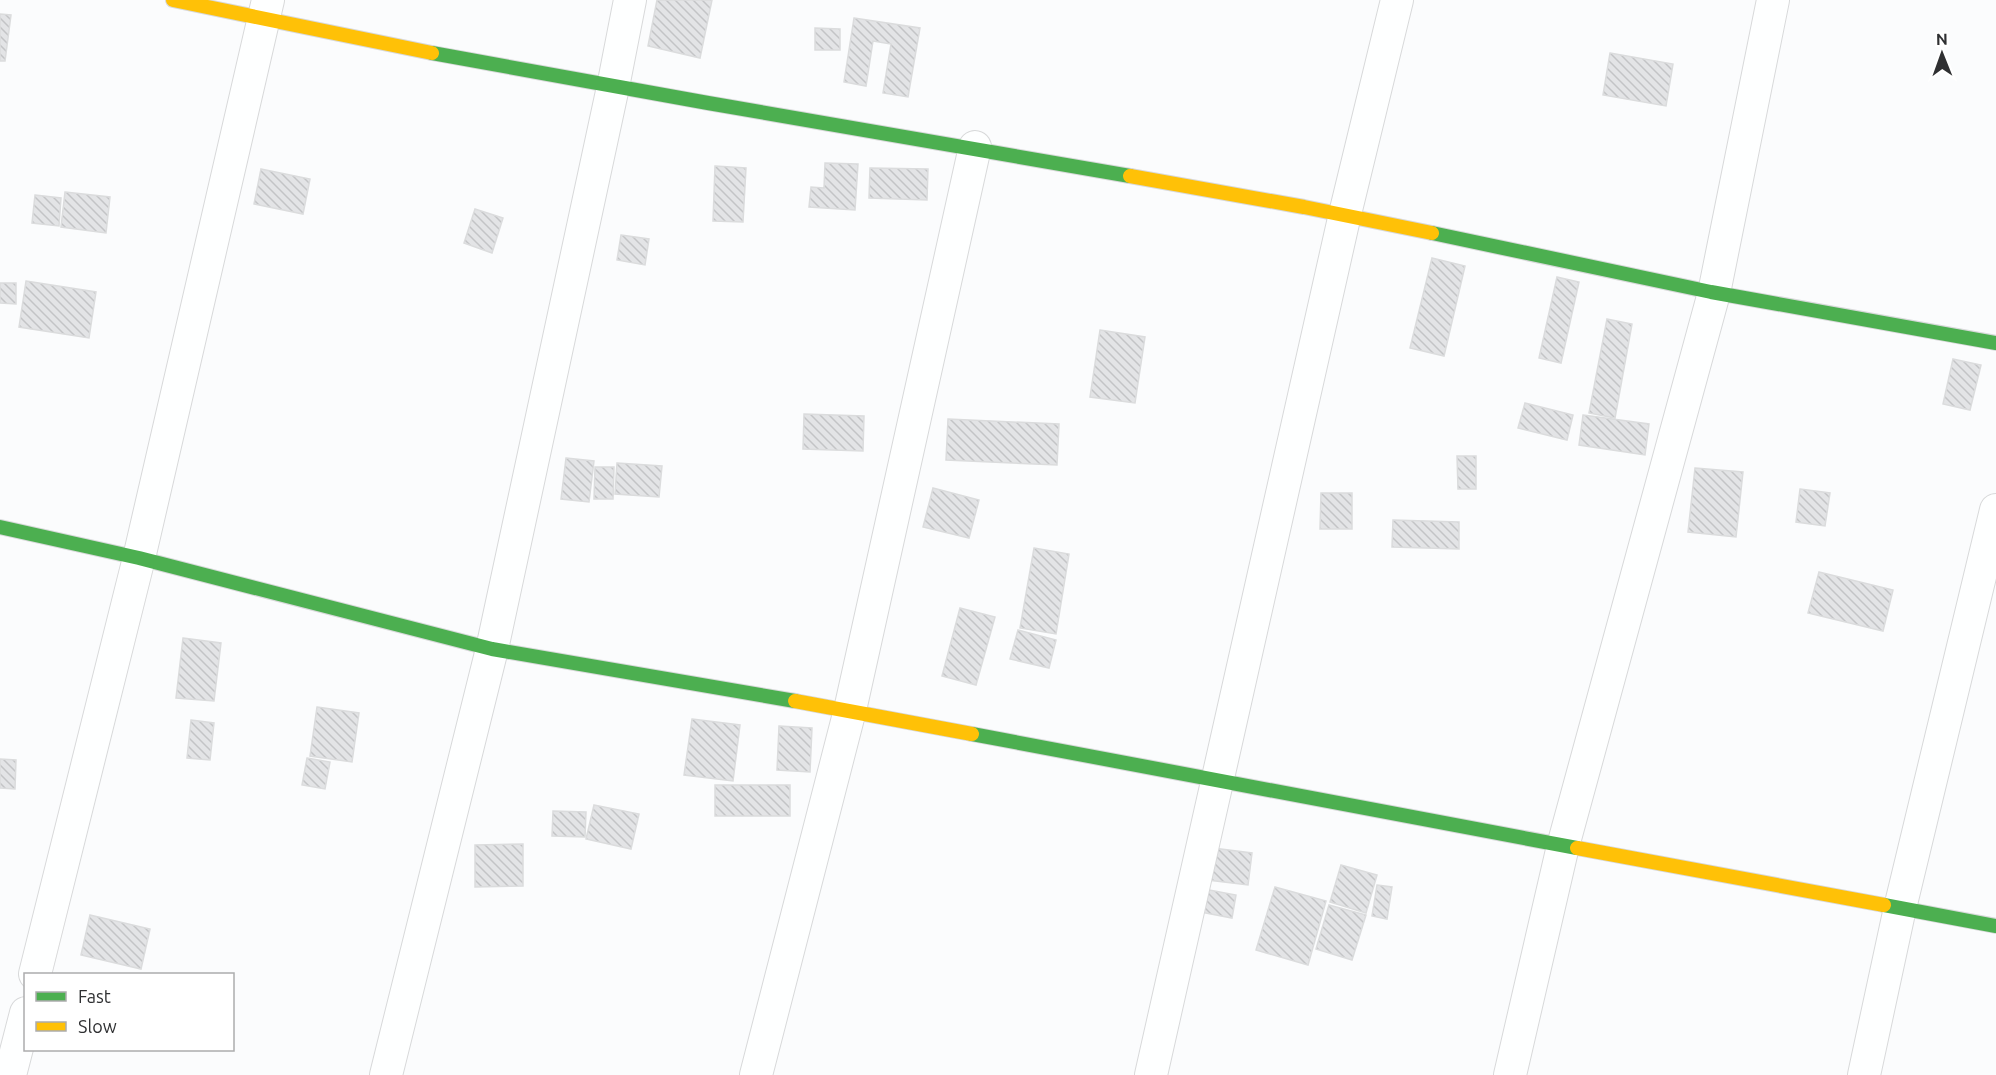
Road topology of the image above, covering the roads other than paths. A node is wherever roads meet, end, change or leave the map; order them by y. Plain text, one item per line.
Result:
1 (173, 0) edge
2 (630, 0) edge
3 (1397, 0) edge
4 (1773, 0) edge
5 (265, 10) edge
6 (613, 87) junction
7 (975, 147) junction
8 (1345, 214) junction
9 (1714, 293) junction
10 (1996, 343) edge
11 (1996, 510) edge
12 (0, 527) edge
13 (139, 558) junction
14 (492, 649) junction
15 (850, 710) junction
16 (1215, 781) junction
17 (1563, 846) junction
18 (1900, 908) junction
19 (1996, 926) edge
20 (35, 973) edge
21 (24, 1021) edge
22 (10, 1075) edge
23 (386, 1075) edge
24 (756, 1075) edge
25 (1150, 1075) edge
26 (1510, 1075) edge
27 (1864, 1075) edge

1 - 5 street
2 - 6 street
3 - 8 street
4 - 9 street
5 - 6 street
5 - 13 street
6 - 7 street
6 - 14 street
7 - 8 street
7 - 15 street
8 - 9 street
8 - 16 street
9 - 10 street
9 - 17 street
11 - 18 street
12 - 13 street
13 - 14 street
13 - 20 street
14 - 15 street
14 - 23 street
15 - 16 street
15 - 24 street
16 - 17 street
16 - 25 street
17 - 18 street
17 - 26 street
18 - 19 street
18 - 27 street
21 - 22 street

